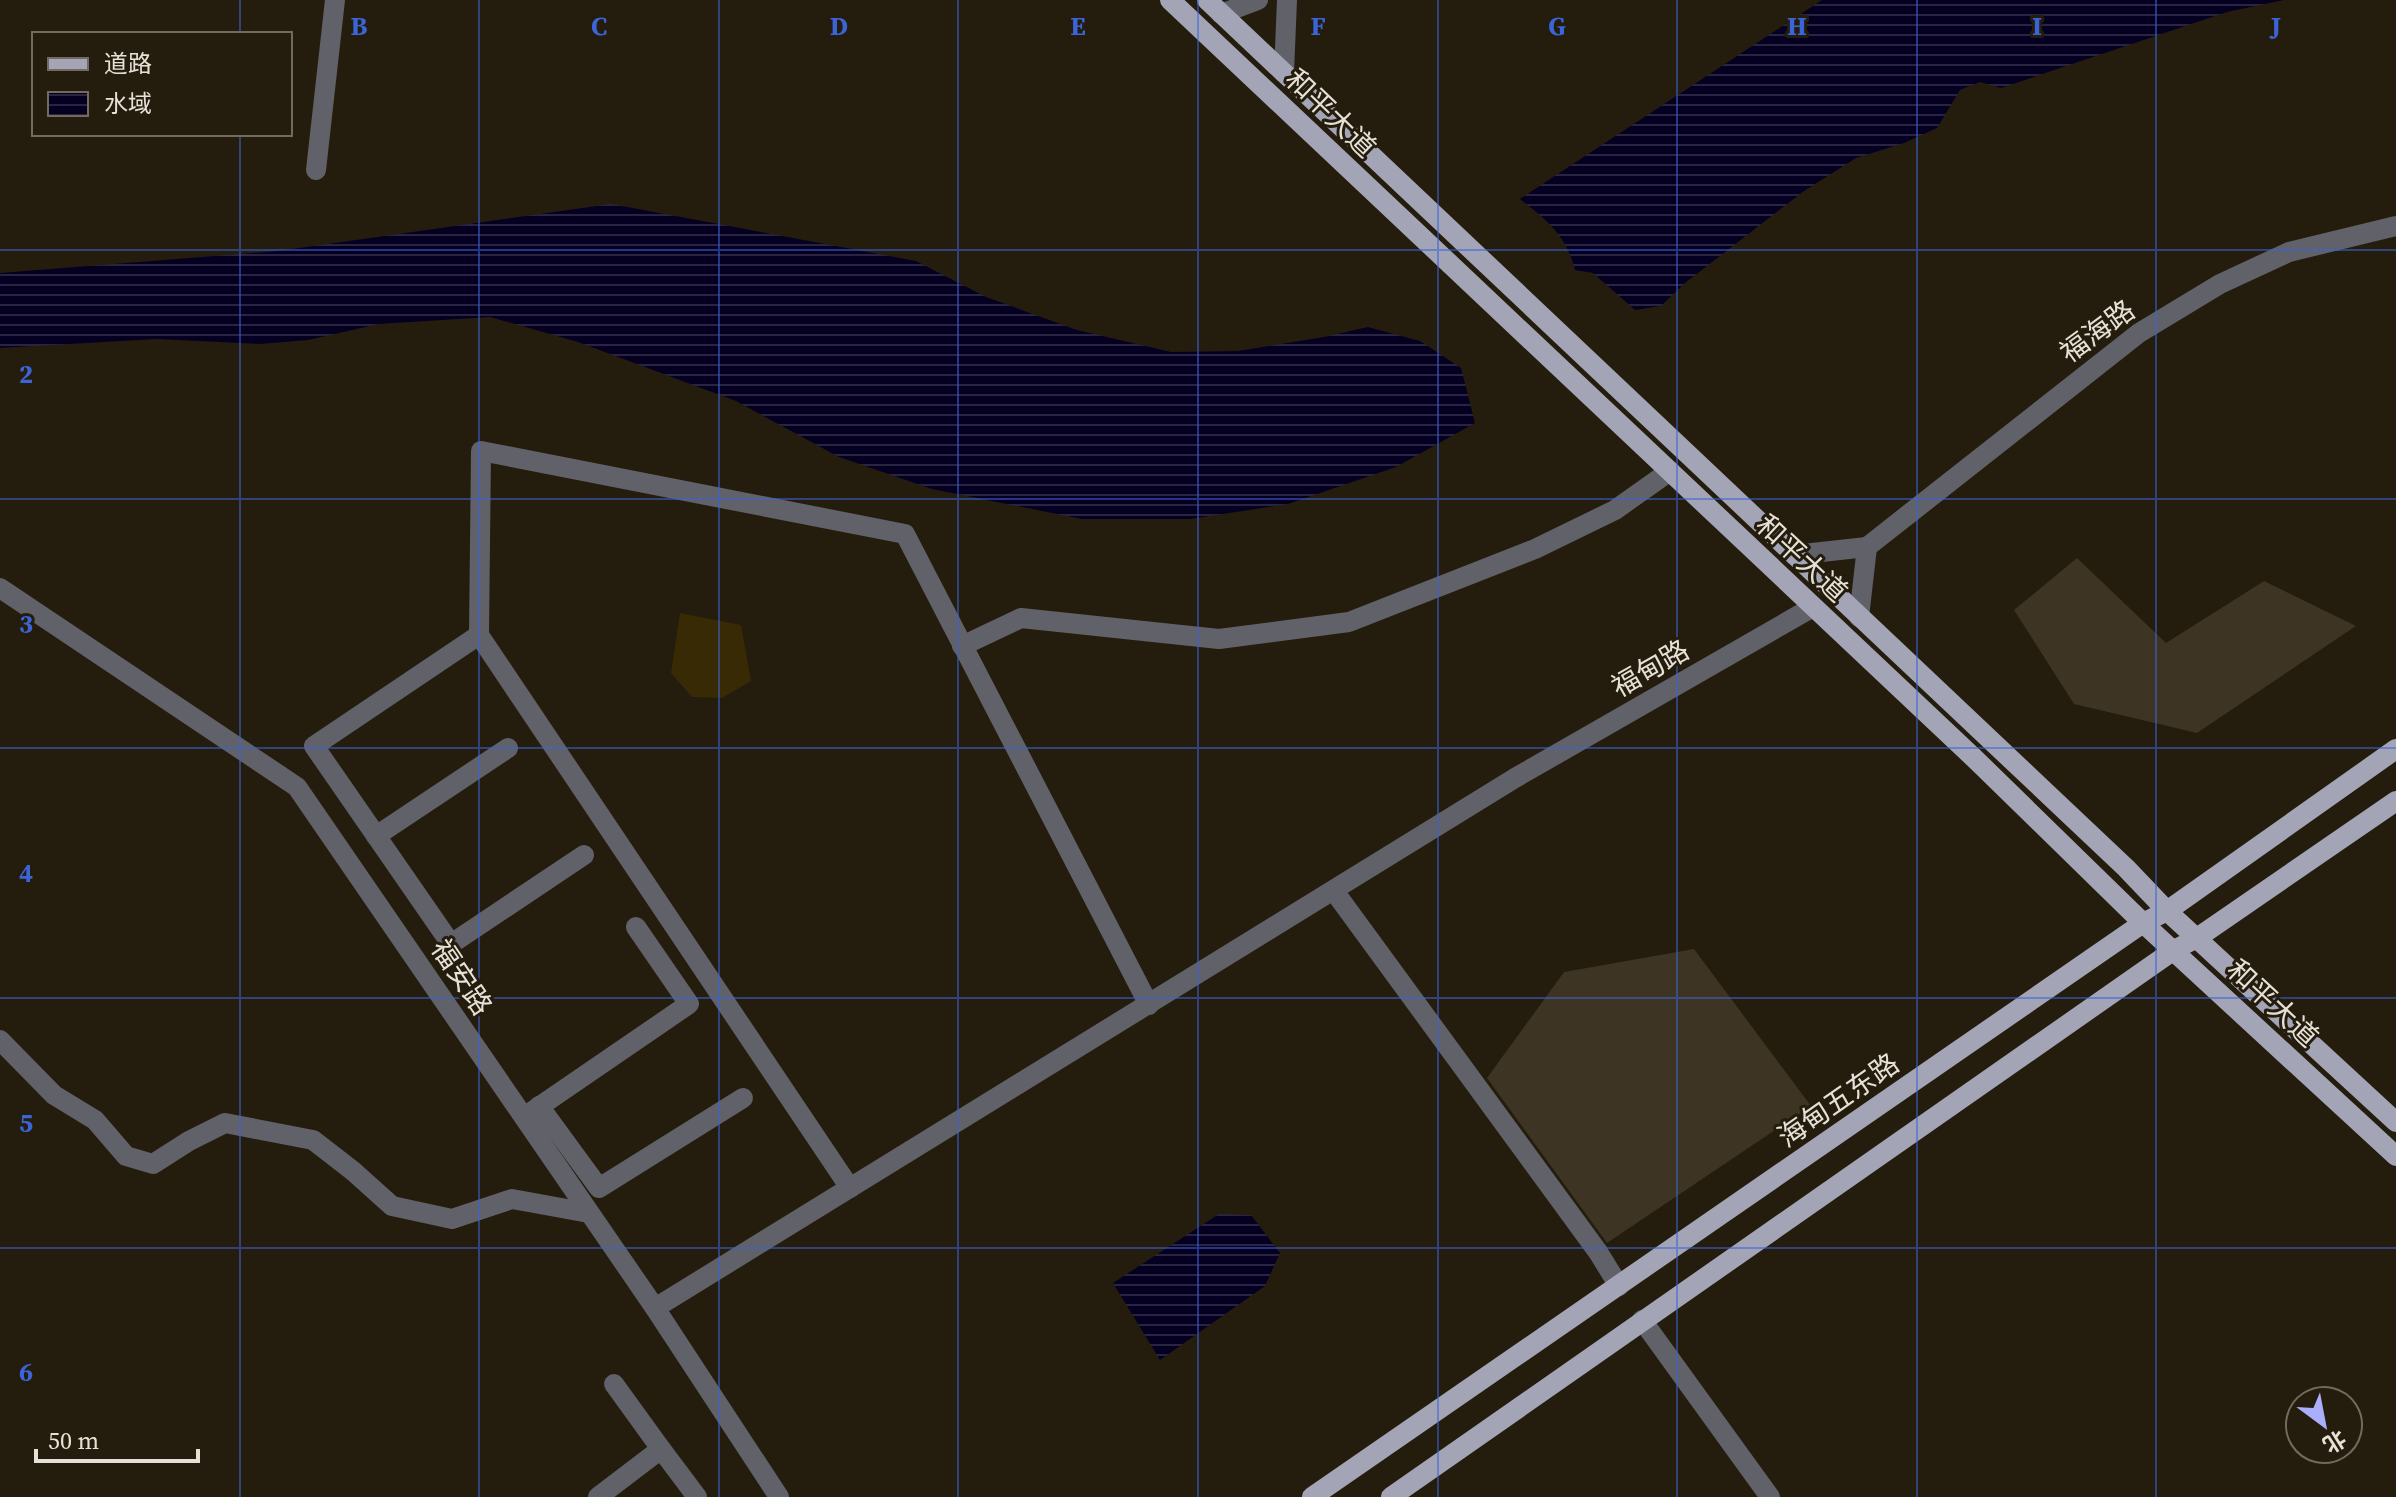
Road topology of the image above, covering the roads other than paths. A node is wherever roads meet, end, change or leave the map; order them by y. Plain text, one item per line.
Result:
1 (335, 0) edge
2 (1170, 0) edge
3 (1258, 0) edge
4 (1287, 0) edge
5 (1214, 7) edge
6 (1284, 73) junction
7 (316, 170) dead end
8 (2396, 226) edge
9 (1670, 471) junction
10 (1867, 547) junction
11 (1794, 555) junction
12 (0, 588) edge
13 (1813, 607) junction
14 (1859, 617) junction
15 (479, 635) junction
16 (962, 646) junction
17 (508, 748) dead end
18 (2396, 749) edge
19 (2396, 801) edge
20 (376, 836) junction
21 (584, 855) dead end
22 (1334, 891) junction
23 (2167, 911) junction
24 (2143, 923) junction
25 (636, 927) dead end
26 (2197, 938) junction
27 (2174, 950) junction
28 (1149, 1005) junction
29 (0, 1040) edge
30 (743, 1098) dead end
31 (531, 1112) junction
32 (2396, 1122) edge
33 (2396, 1156) edge
34 (850, 1188) junction
35 (589, 1213) junction
36 (1619, 1286) junction
37 (655, 1308) junction
38 (1642, 1320) junction
39 (614, 1384) dead end
40 (661, 1449) junction
41 (598, 1497) edge
42 (697, 1497) edge
43 (779, 1497) edge
44 (1312, 1497) edge
45 (1391, 1497) edge
46 (1770, 1497) edge

1 - 7 street
2 - 9 main road, 和平大道
3 - 5 street
4 - 6 street
5 - 6 main road, 和平大道
6 - 11 main road, 和平大道
8 - 10 street, 福海路
9 - 13 main road, 和平大道
9 - 16 street
10 - 11 street
10 - 14 street
11 - 14 main road, 和平大道
12 - 31 street, 福安路
13 - 22 street, 福甸路
13 - 24 main road, 和平大道
14 - 23 main road, 和平大道
15 - 16 street
15 - 20 street
15 - 34 street
16 - 28 street
17 - 20 street
18 - 23 main road, 海甸五东路
19 - 26 main road
20 - 21 street
22 - 28 street, 福甸路
22 - 36 street
23 - 24 main road, 海甸五东路
23 - 26 main road, 和平大道
24 - 27 main road, 和平大道
24 - 36 main road, 海甸五东路
25 - 31 street
26 - 27 main road
26 - 32 main road, 和平大道
27 - 33 main road, 和平大道
27 - 38 main road
28 - 34 street, 福甸路
29 - 35 street
30 - 31 street
31 - 35 street, 福安路
34 - 37 street, 福甸路
35 - 37 street, 福安路
36 - 44 main road, 海甸五东路
37 - 43 street, 福安路
38 - 45 main road
38 - 46 street
39 - 40 street
40 - 41 street
40 - 42 street

